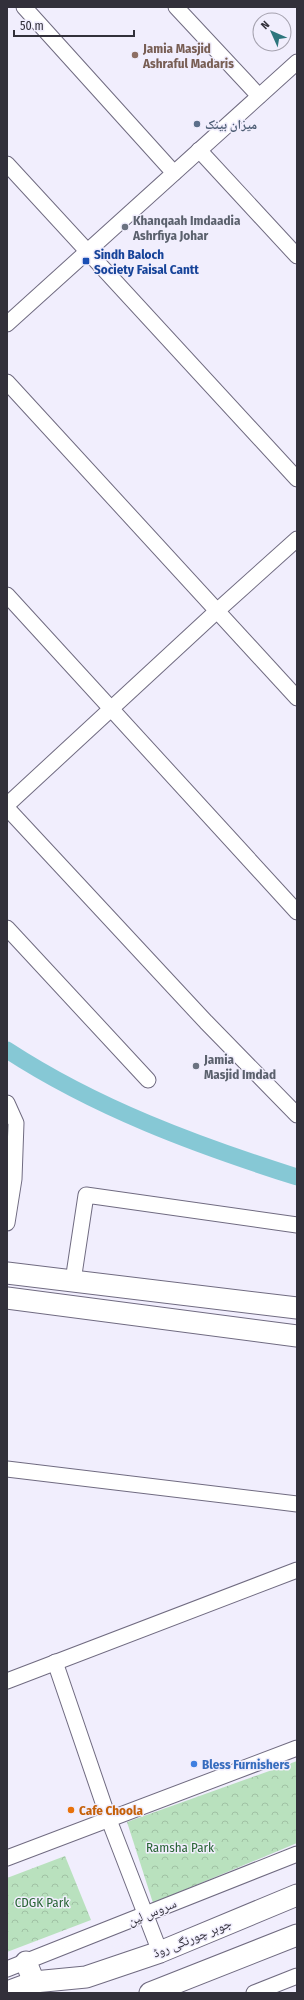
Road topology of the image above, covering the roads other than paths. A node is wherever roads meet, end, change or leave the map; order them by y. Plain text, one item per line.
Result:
1 (24, 7) edge
2 (176, 7) edge
3 (297, 62) edge
4 (259, 96) junction
5 (199, 150) junction
6 (7, 164) edge
7 (174, 173) junction
8 (87, 251) junction
9 (297, 256) edge
10 (7, 324) edge
11 (7, 382) edge
12 (297, 479) edge
13 (297, 539) edge
14 (7, 595) edge
15 (218, 610) junction
16 (297, 698) edge
17 (111, 708) junction
18 (7, 806) edge
19 (297, 912) edge
20 (7, 928) edge
21 (148, 1080) dead end
22 (7, 1103) edge
23 (297, 1115) edge
24 (12, 1123) edge
25 (7, 1223) edge
26 (297, 1225) edge
27 (7, 1273) edge
28 (73, 1281) junction
29 (7, 1298) edge
30 (297, 1308) edge
31 (297, 1336) edge
32 (7, 1469) edge
33 (297, 1504) edge
34 (297, 1570) edge
35 (55, 1662) junction
36 (7, 1680) edge
37 (297, 1748) edge
38 (109, 1820) junction
39 (297, 1854) edge
40 (7, 1858) edge
41 (297, 1895) edge
42 (146, 1915) junction
43 (297, 1935) edge
44 (160, 1952) junction
45 (16, 1965) edge
46 (297, 1976) edge
47 (86, 1977) junction
48 (34, 1982) junction
49 (7, 1992) edge
50 (55, 1993) edge
51 (150, 1993) edge
52 (254, 1993) edge

1 - 7 street
2 - 4 street
3 - 4 street
4 - 5 street
5 - 7 street
5 - 9 street
6 - 8 street
7 - 8 street
8 - 10 street
8 - 12 street
11 - 15 street
13 - 15 street
14 - 17 street
15 - 16 street
15 - 17 street
17 - 18 street
17 - 19 street
18 - 23 street
20 - 21 street
22 - 24 street
24 - 25 street
26 - 28 street
27 - 28 street
28 - 30 street
29 - 31 street
32 - 33 street
34 - 35 street
35 - 36 street
35 - 38 street
37 - 38 street
38 - 40 street
38 - 42 street
39 - 42 street, سروس لین
41 - 44 street, جوہر چورنگی روڈ
42 - 44 street
42 - 45 street, سروس لین
43 - 51 street
44 - 47 street, جوہر چورنگی روڈ
45 - 48 street
46 - 52 street
47 - 48 street, جوہر چورنگی روڈ
47 - 50 street, جوہر چورنگی روڈ
48 - 49 street, جوہر چورنگی روڈ

